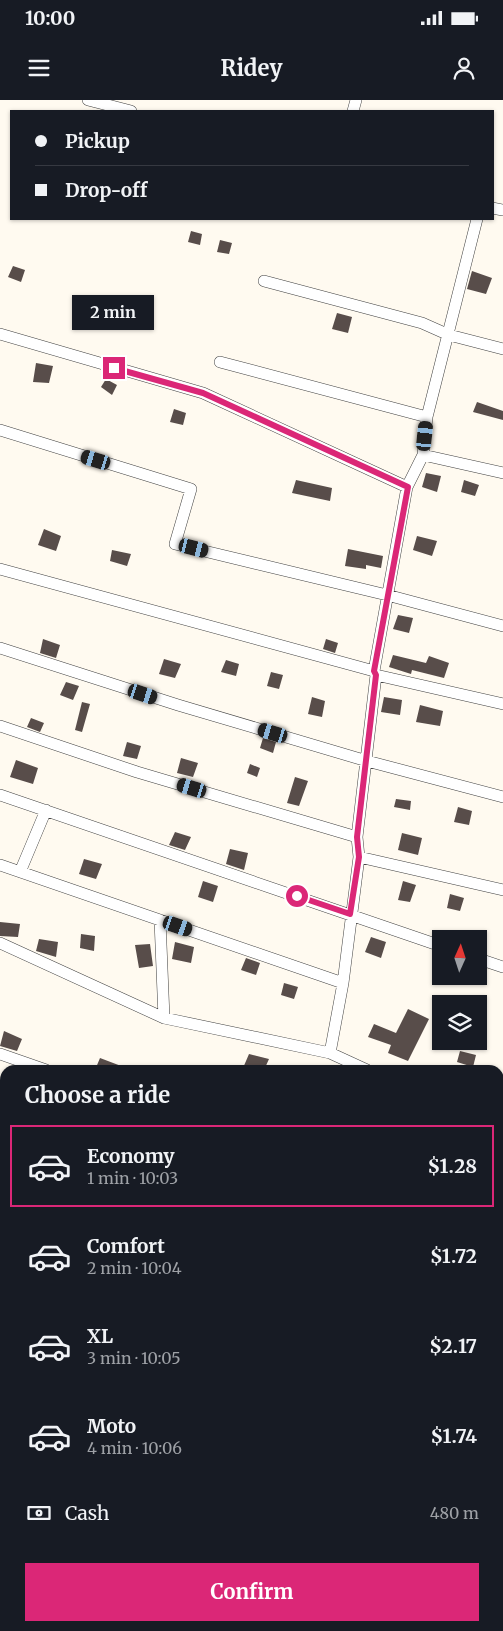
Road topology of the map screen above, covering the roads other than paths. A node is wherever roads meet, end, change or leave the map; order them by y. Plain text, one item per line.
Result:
1 (88, 100) edge
2 (127, 110) edge
3 (477, 220) edge
4 (264, 281) dead end
5 (0, 334) edge
6 (449, 335) junction
7 (503, 349) edge
8 (220, 362) dead end
9 (427, 417) junction
10 (0, 430) edge
11 (423, 455) junction
12 (503, 473) edge
13 (408, 487) junction
14 (0, 569) edge
15 (387, 595) junction
16 (503, 626) edge
17 (0, 648) edge
18 (375, 673) junction
19 (503, 704) edge
20 (0, 726) edge
21 (367, 761) junction
22 (0, 795) edge
23 (503, 797) edge
24 (46, 810) junction
25 (357, 837) junction
26 (359, 857) junction
27 (0, 865) edge
28 (20, 872) junction
29 (503, 890) edge
30 (350, 914) junction
31 (160, 920) junction
32 (0, 943) edge
33 (432, 943) edge
34 (488, 962) edge
35 (503, 967) edge
36 (343, 982) junction
37 (164, 1018) junction
38 (330, 1052) junction
39 (0, 1054) edge
40 (32, 1065) edge
41 (357, 1065) edge

1 - 2 street
3 - 6 street
4 - 6 street
5 - 13 street
6 - 7 street
6 - 9 street
8 - 9 street
9 - 11 street
10 - 15 street
11 - 12 street
11 - 13 street
13 - 15 street
14 - 18 street
15 - 16 street
15 - 18 street
17 - 21 street
18 - 19 street
18 - 21 street
20 - 25 street
21 - 23 street
21 - 25 street
22 - 24 street
24 - 28 street
24 - 30 street
25 - 26 street
26 - 29 street
26 - 30 street
27 - 28 street
28 - 31 street
30 - 33 street
30 - 36 street
31 - 36 street
31 - 37 street
32 - 37 street
34 - 35 street
36 - 38 street
37 - 38 street
38 - 41 street
39 - 40 street

